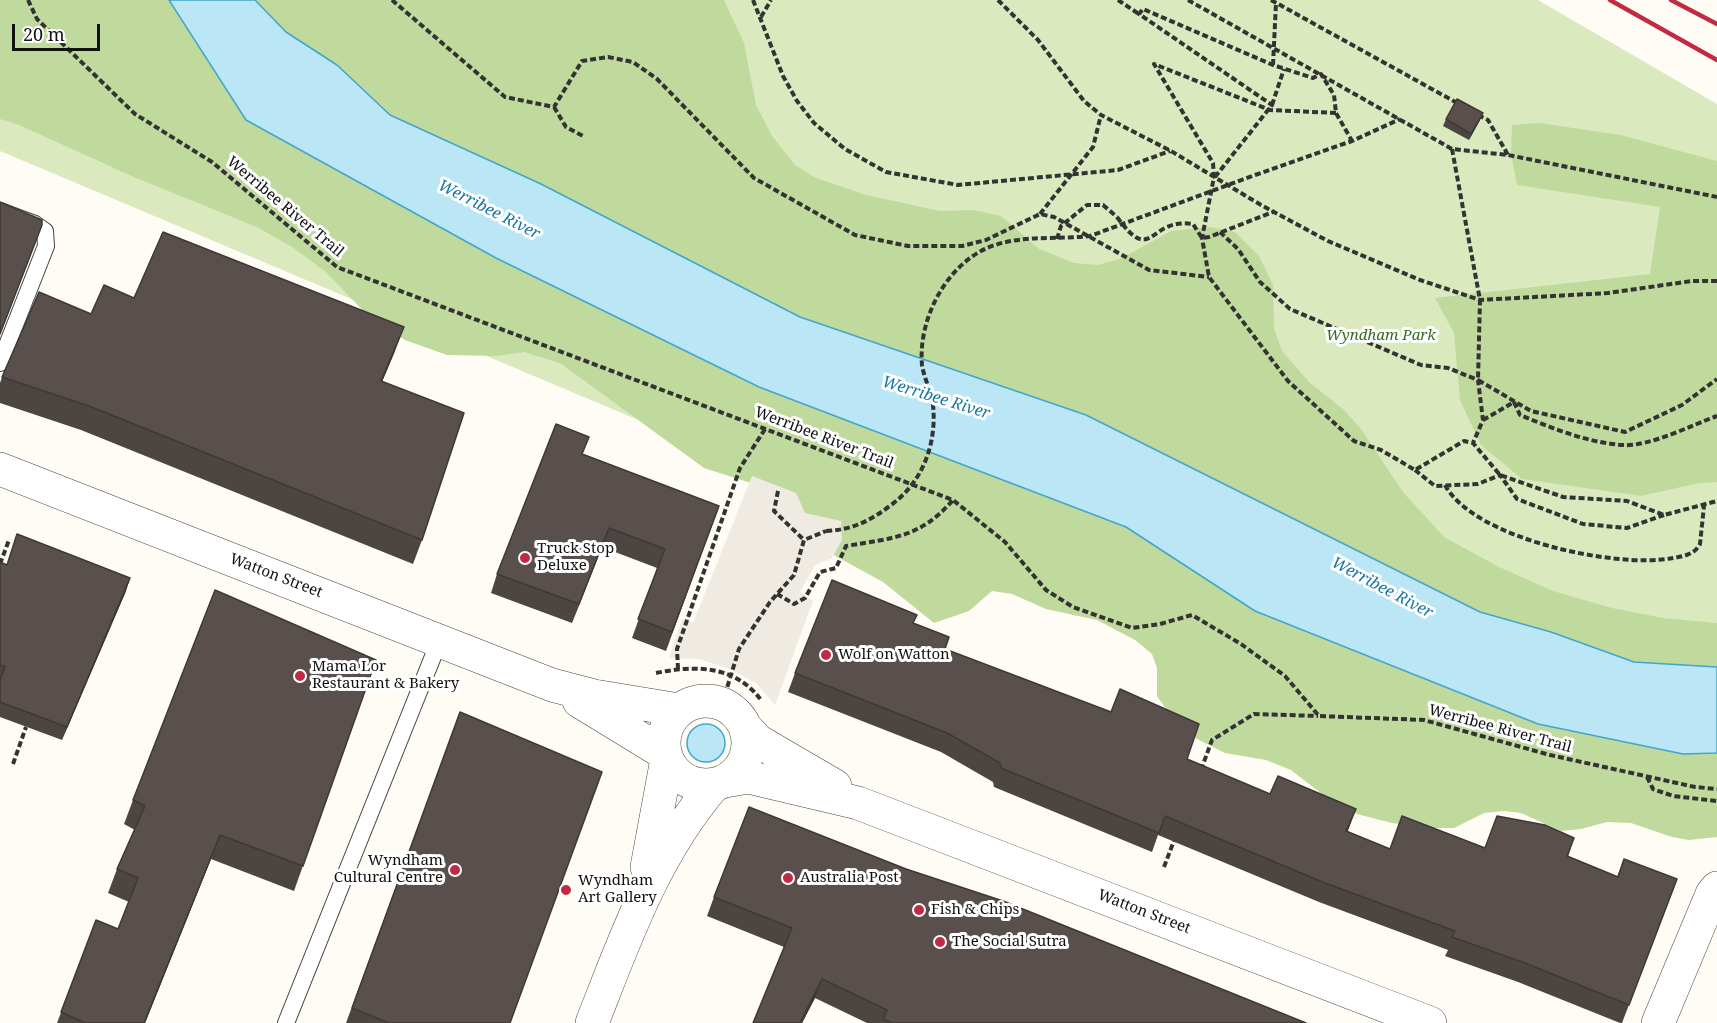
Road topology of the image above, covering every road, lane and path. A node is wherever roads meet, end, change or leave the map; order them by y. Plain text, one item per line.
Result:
1 (28, 0) edge
2 (392, 0) edge
3 (753, 0) edge
4 (771, 0) edge
5 (998, 0) edge
6 (1118, 0) edge
7 (1188, 0) edge
8 (1270, 0) edge
9 (1276, 3) junction
10 (1139, 14) junction
11 (761, 17) junction
12 (1274, 48) junction
13 (1273, 64) junction
14 (1284, 69) junction
15 (1321, 74) junction
16 (1272, 105) junction
17 (554, 107) junction
18 (1270, 111) junction
19 (1336, 113) junction
20 (1101, 115) junction
21 (1400, 119) junction
22 (585, 137) dead end
23 (1352, 141) junction
24 (1452, 148) junction
25 (1171, 151) junction
26 (1508, 155) junction
27 (1072, 175) junction
28 (1214, 177) junction
29 (1717, 197) edge
30 (0, 211) edge
31 (1273, 212) junction
32 (1040, 214) junction
33 (1220, 232) junction
34 (1202, 238) junction
35 (1057, 239) junction
36 (1209, 277) junction
37 (1717, 281) edge
38 (1480, 300) junction
39 (0, 363) edge
40 (1478, 380) junction
41 (1717, 380) edge
42 (1514, 402) junction
43 (1717, 416) edge
44 (1483, 420) junction
45 (765, 429) junction
46 (1473, 442) junction
47 (0, 469) edge
48 (1415, 470) junction
49 (1500, 475) junction
50 (1445, 485) junction
51 (778, 491) dead end
52 (953, 500) junction
53 (1717, 501) edge
54 (1704, 506) junction
55 (1664, 515) junction
56 (9, 540) dead end
57 (804, 540) junction
58 (0, 564) edge
59 (777, 594) junction
60 (440, 639) junction
61 (678, 669) junction
62 (647, 675) dead end
63 (552, 685) junction
64 (727, 689) junction
65 (679, 710) junction
66 (1319, 716) junction
67 (756, 718) junction
68 (26, 727) edge
69 (665, 756) junction
70 (13, 764) dead end
71 (1647, 776) junction
72 (1199, 777) edge
73 (719, 783) junction
74 (1717, 789) edge
75 (1717, 801) edge
76 (858, 803) junction
77 (1176, 837) edge
78 (1164, 867) dead end
79 (1717, 888) edge
80 (641, 898) junction
81 (286, 1023) edge
82 (592, 1023) edge
83 (1430, 1023) edge
84 (1658, 1023) edge

1 - 45 path, Werribee River Trail
2 - 17 path
3 - 11 path
4 - 11 path
5 - 20 path
6 - 10 path
7 - 12 path
8 - 9 path
9 - 12 path
9 - 26 path
10 - 13 path
10 - 16 path
11 - 27 path
12 - 13 path
12 - 15 path
13 - 14 path
14 - 15 path
14 - 16 path
15 - 19 path
15 - 21 path
16 - 18 path
17 - 22 path
17 - 32 path
18 - 19 path
18 - 28 path
18 - 28 path
19 - 23 path
20 - 25 path
20 - 27 path
21 - 23 path
21 - 24 path
23 - 35 path, bridge
24 - 26 path
24 - 38 path
25 - 27 path
25 - 28 path
26 - 29 path
27 - 32 path
28 - 31 path
28 - 34 path
30 - 39 lane
31 - 33 path
31 - 38 path
32 - 36 path
33 - 34 path
33 - 40 path
34 - 35 path, bridge
34 - 36 path
35 - 57 path, bridge
36 - 48 path
37 - 38 path
38 - 40 path
40 - 42 path
40 - 44 path
41 - 42 path
42 - 43 path
42 - 44 path
44 - 46 path
45 - 52 path, Werribee River Trail
45 - 61 path
46 - 48 path
46 - 49 path
47 - 60 street, Watton Street
48 - 50 path
49 - 50 path
49 - 55 path
49 - 55 path
50 - 54 path
51 - 57 path
52 - 59 path
52 - 66 path, Werribee River Trail
53 - 54 path
54 - 55 path
56 - 58 path
57 - 59 path
59 - 64 path
60 - 63 street, Watton Street
60 - 81 lane
61 - 62 path
61 - 64 path
63 - 65 street, Watton Street
63 - 69 street, Watton Street
64 - 65 street
64 - 67 street, Watton Street
64 - 67 path
65 - 69 street
66 - 71 path, Werribee River Trail
66 - 72 path
67 - 73 street
67 - 76 street, Watton Street
68 - 70 path
69 - 73 street, Watton Street
69 - 80 street
71 - 74 path, Werribee River Trail
71 - 75 path
73 - 76 street, Watton Street
73 - 80 street
76 - 83 street, Watton Street
77 - 78 path
79 - 84 street
80 - 82 street

